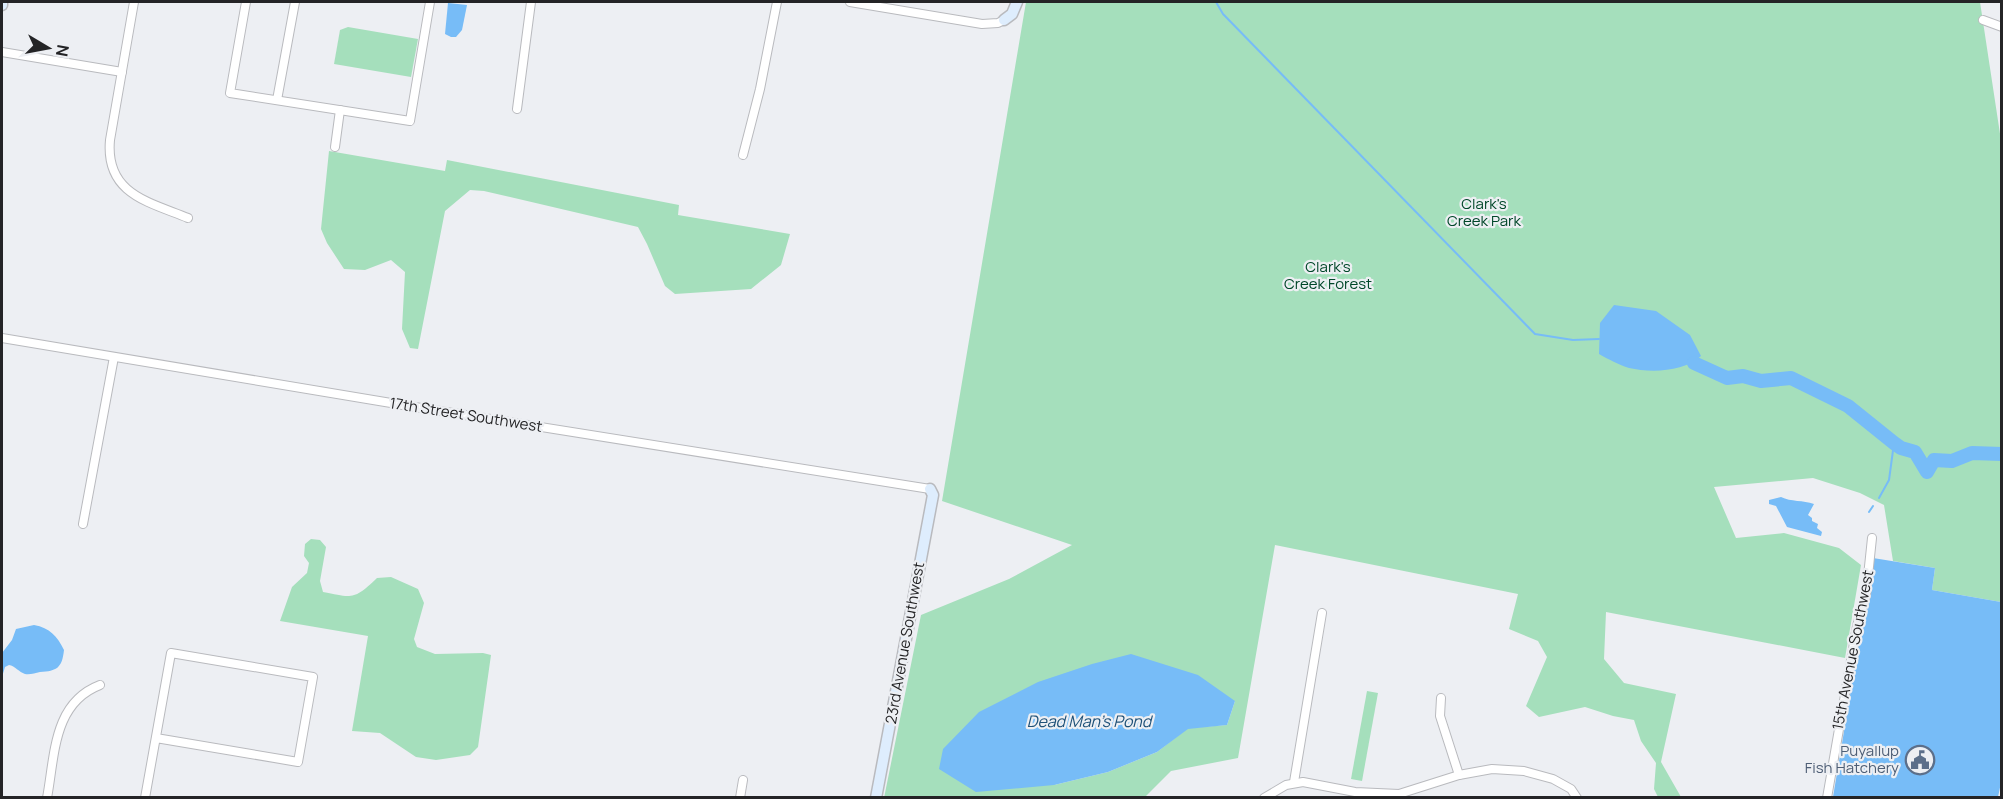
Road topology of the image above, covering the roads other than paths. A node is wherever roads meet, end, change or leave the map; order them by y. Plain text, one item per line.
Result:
1 (134, 2) edge
2 (246, 2) edge
3 (295, 2) edge
4 (430, 2) edge
5 (531, 2) edge
6 (777, 2) edge
7 (850, 2) edge
8 (1017, 2) edge
9 (1004, 20) joint
10 (1983, 20) dead end
11 (2001, 27) edge
12 (2, 52) edge
13 (122, 72) junction
14 (278, 100) junction
15 (517, 109) dead end
16 (340, 110) junction
17 (335, 147) dead end
18 (743, 155) dead end
19 (188, 218) dead end
20 (2, 338) edge
21 (114, 357) junction
22 (930, 489) joint
23 (83, 524) dead end
24 (1872, 538) dead end
25 (1322, 613) dead end
26 (100, 685) dead end
27 (1441, 698) dead end
28 (156, 738) junction
29 (1459, 775) junction
30 (743, 780) dead end
31 (1294, 782) junction
32 (1355, 795) edge
33 (47, 798) edge
34 (145, 798) edge
35 (740, 798) edge
36 (876, 798) edge
37 (1264, 798) edge
38 (1577, 798) edge
39 (1827, 798) edge

1 - 13 street
2 - 14 street
3 - 14 street
4 - 16 street
5 - 15 street
6 - 18 street
7 - 9 street
8 - 9 street
10 - 11 street
12 - 13 street
13 - 19 street
14 - 16 street
16 - 17 street
20 - 21 street, 17th Street Southwest
21 - 22 street, 17th Street Southwest
21 - 23 street
22 - 36 street, 23rd Avenue Southwest
24 - 39 street, 15th Avenue Southwest
25 - 31 street
26 - 33 street
27 - 29 street
28 - 28 street
28 - 34 street
29 - 32 street
29 - 38 street
30 - 35 street
31 - 32 street
31 - 37 street

